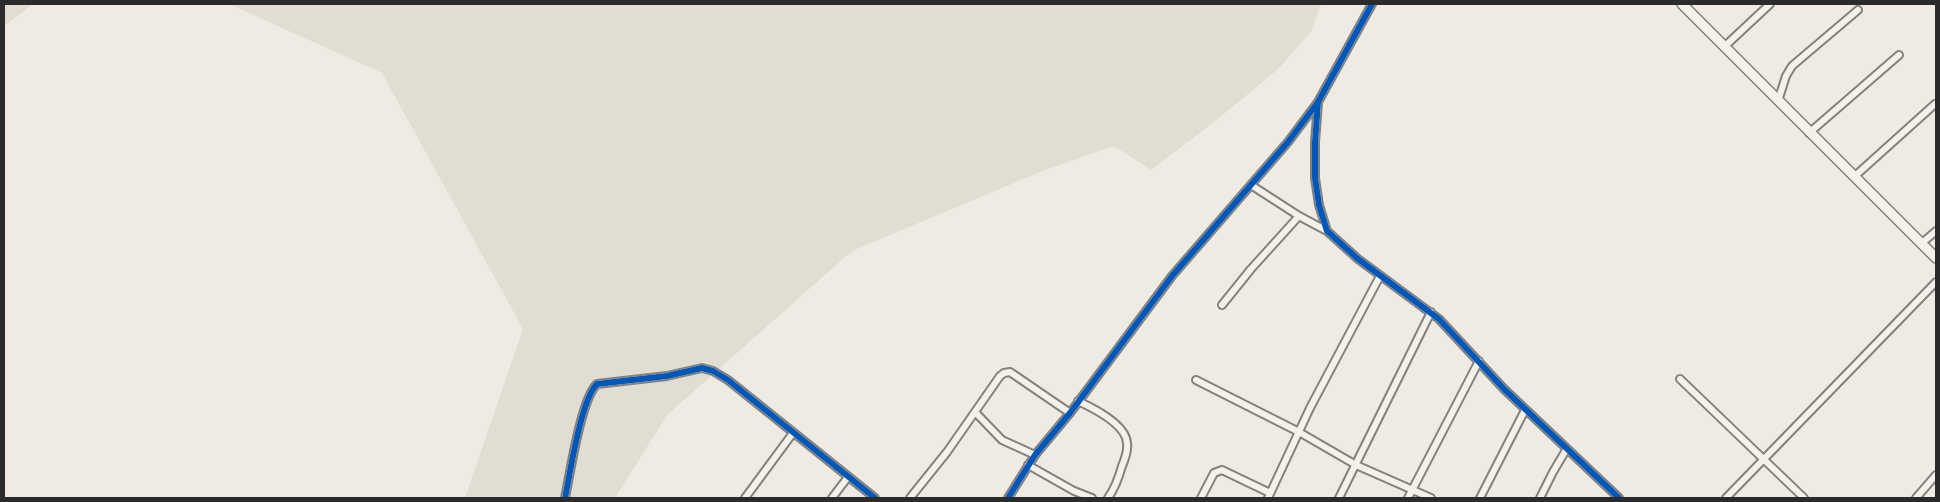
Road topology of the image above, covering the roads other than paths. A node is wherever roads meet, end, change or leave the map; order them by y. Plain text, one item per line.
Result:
1 (1372, 4) edge
2 (1682, 4) edge
3 (1770, 4) edge
4 (1858, 10) dead end
5 (1724, 46) junction
6 (1899, 55) dead end
7 (1778, 101) junction
8 (1318, 102) junction
9 (1936, 104) edge
10 (1809, 133) junction
11 (1855, 176) junction
12 (1251, 185) junction
13 (1299, 216) junction
14 (1936, 230) edge
15 (1327, 231) junction
16 (1922, 243) junction
17 (1936, 258) edge
18 (1380, 276) junction
19 (1936, 282) edge
20 (1222, 305) dead end
21 (1431, 312) junction
22 (1479, 360) junction
23 (1680, 379) dead end
24 (1196, 380) dead end
25 (1078, 400) junction
26 (1525, 410) junction
27 (975, 412) junction
28 (1070, 413) junction
29 (1299, 432) junction
30 (793, 433) junction
31 (1566, 450) junction
32 (1035, 455) junction
33 (1764, 459) junction
34 (1028, 465) junction
35 (1356, 465) junction
36 (1936, 475) edge
37 (848, 477) junction
38 (1412, 490) junction
39 (1269, 495) edge
40 (565, 498) edge
41 (745, 498) edge
42 (832, 498) edge
43 (875, 498) edge
44 (910, 498) edge
45 (1008, 498) edge
46 (1092, 498) edge
47 (1108, 498) edge
48 (1201, 498) edge
49 (1339, 498) edge
50 (1408, 498) edge
51 (1431, 498) edge
52 (1480, 498) edge
53 (1540, 498) edge
54 (1619, 498) edge
55 (1726, 498) edge
56 (1804, 498) edge
57 (1916, 498) edge

1 - 8 street
2 - 5 main road
3 - 5 street
4 - 7 street
5 - 7 main road
6 - 10 street
7 - 10 main road
8 - 12 street
8 - 15 street
9 - 11 street
10 - 11 main road
11 - 16 main road
12 - 13 street
12 - 25 street
13 - 15 street
13 - 20 street
14 - 16 street
15 - 18 street
16 - 17 main road
18 - 21 street
18 - 29 street
19 - 33 street
21 - 22 street
21 - 35 street
22 - 26 street
22 - 38 street
23 - 33 street
24 - 29 street
25 - 28 street
25 - 47 street
26 - 31 street
26 - 52 street
27 - 28 street
27 - 32 street
27 - 44 street
28 - 32 street
29 - 35 street
29 - 39 street
30 - 37 street
30 - 40 street
30 - 41 street
31 - 53 street
31 - 54 street
32 - 34 street
33 - 55 street
33 - 56 street
34 - 45 street
34 - 46 street
35 - 38 street
35 - 49 street
36 - 57 street
37 - 42 street
37 - 43 street
38 - 50 street
38 - 51 street
39 - 48 street

